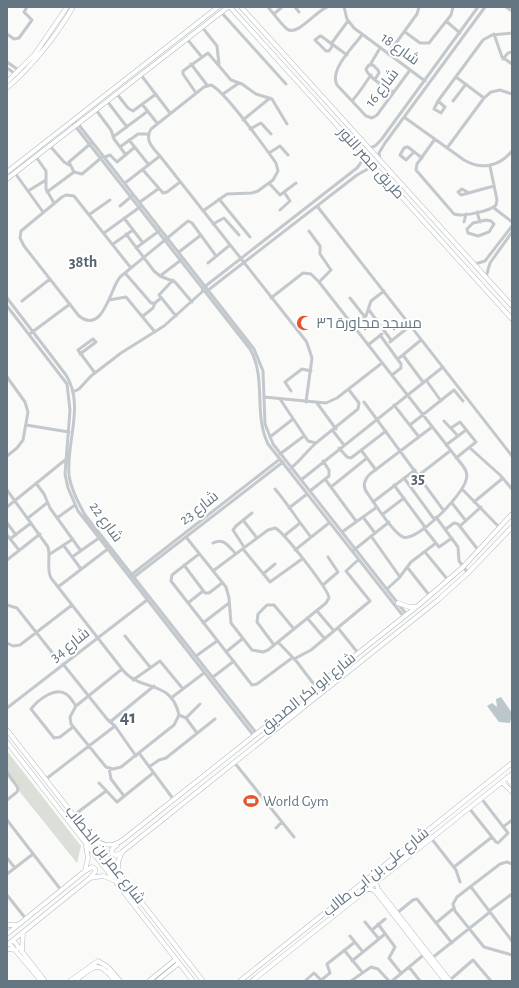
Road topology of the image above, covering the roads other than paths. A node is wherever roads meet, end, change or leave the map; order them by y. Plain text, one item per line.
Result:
1 (27, 7) edge
2 (67, 7) edge
3 (73, 7) edge
4 (229, 7) edge
5 (241, 7) edge
6 (268, 7) edge
7 (282, 7) edge
8 (295, 7) edge
9 (327, 7) edge
10 (344, 7) edge
11 (419, 7) edge
12 (453, 7) edge
13 (478, 7) edge
14 (485, 7) edge
15 (506, 7) edge
16 (221, 9) edge
17 (512, 11) edge
18 (299, 12) dead end
19 (274, 14) junction
20 (348, 21) junction
21 (446, 21) junction
22 (202, 27) junction
23 (405, 32) junction
24 (460, 33) junction
25 (512, 33) edge
26 (7, 34) edge
27 (494, 34) junction
28 (362, 35) junction
29 (187, 39) junction
30 (332, 44) junction
31 (380, 48) junction
32 (512, 52) edge
33 (388, 54) junction
34 (201, 56) junction
35 (347, 56) junction
36 (503, 59) junction
37 (7, 62) edge
38 (191, 64) junction
39 (512, 64) edge
40 (370, 65) junction
41 (219, 66) junction
42 (435, 67) junction
43 (7, 68) edge
44 (439, 69) junction
45 (410, 70) junction
46 (19, 74) junction
47 (141, 75) junction
48 (371, 76) junction
49 (456, 77) junction
50 (375, 79) junction
51 (425, 81) junction
52 (7, 82) edge
53 (239, 83) junction
54 (286, 84) dead end
55 (466, 84) junction
56 (207, 85) junction
57 (7, 88) edge
58 (393, 92) junction
59 (196, 93) junction
60 (116, 94) junction
61 (156, 94) junction
62 (223, 94) junction
63 (512, 94) edge
64 (414, 96) junction
65 (270, 98) junction
66 (484, 98) junction
67 (418, 99) junction
68 (325, 100) junction
69 (107, 101) junction
70 (352, 101) junction
71 (438, 101) dead end
72 (453, 101) dead end
73 (142, 104) junction
74 (319, 106) junction
75 (332, 107) junction
76 (96, 110) junction
77 (148, 111) junction
78 (170, 113) junction
79 (326, 114) junction
80 (404, 117) junction
81 (243, 120) junction
82 (74, 121) junction
83 (157, 123) junction
84 (287, 124) dead end
85 (77, 125) junction
86 (127, 127) junction
87 (250, 129) junction
88 (148, 134) junction
89 (271, 134) dead end
90 (113, 137) junction
91 (435, 139) junction
92 (129, 140) junction
93 (90, 144) junction
94 (50, 146) junction
95 (120, 147) junction
96 (135, 147) junction
97 (369, 148) junction
98 (447, 148) junction
99 (512, 151) edge
100 (414, 152) junction
101 (268, 153) junction
102 (126, 155) junction
103 (288, 155) dead end
104 (160, 156) junction
105 (105, 157) junction
106 (365, 157) junction
107 (36, 158) junction
108 (101, 158) junction
109 (422, 158) junction
110 (380, 160) junction
111 (149, 165) junction
112 (69, 166) junction
113 (373, 166) junction
114 (490, 166) junction
115 (357, 168) junction
116 (143, 170) junction
117 (7, 172) edge
118 (74, 172) junction
119 (361, 172) junction
120 (15, 173) junction
121 (7, 179) edge
122 (46, 180) junction
123 (180, 182) junction
124 (269, 183) junction
125 (296, 183) dead end
126 (124, 184) junction
127 (494, 186) junction
128 (158, 189) junction
129 (28, 191) junction
130 (47, 192) junction
131 (284, 192) junction
132 (469, 193) dead end
133 (132, 196) junction
134 (219, 199) junction
135 (110, 200) dead end
136 (140, 202) junction
137 (54, 203) junction
138 (120, 206) dead end
139 (317, 206) junction
140 (421, 206) junction
141 (140, 207) junction
142 (494, 208) junction
143 (280, 210) dead end
144 (203, 211) junction
145 (43, 212) junction
146 (477, 212) junction
147 (415, 213) junction
148 (90, 214) junction
149 (466, 214) junction
150 (430, 216) junction
151 (124, 218) junction
152 (423, 221) junction
153 (464, 222) dead end
154 (480, 222) junction
155 (512, 222) edge
156 (213, 224) junction
157 (512, 226) edge
158 (133, 230) junction
159 (159, 231) junction
160 (309, 231) dead end
161 (512, 232) edge
162 (104, 233) junction
163 (274, 233) junction
164 (126, 234) junction
165 (201, 235) junction
166 (239, 235) dead end
167 (250, 237) dead end
168 (277, 237) junction
169 (167, 239) junction
170 (266, 239) junction
171 (271, 242) junction
172 (143, 243) junction
173 (113, 244) junction
174 (230, 245) junction
175 (136, 248) junction
176 (494, 250) junction
177 (179, 252) junction
178 (497, 252) junction
179 (216, 256) junction
180 (143, 258) junction
181 (241, 259) junction
182 (181, 260) junction
183 (208, 263) dead end
184 (244, 264) junction
185 (475, 264) junction
186 (131, 268) junction
187 (125, 273) junction
188 (160, 276) junction
189 (486, 277) junction
190 (50, 279) junction
191 (173, 280) junction
192 (319, 282) junction
193 (205, 290) junction
194 (384, 291) junction
195 (7, 298) edge
196 (161, 298) junction
197 (271, 298) junction
198 (350, 298) dead end
199 (109, 300) junction
200 (22, 301) dead end
201 (192, 302) junction
202 (155, 303) junction
203 (8, 304) edge
204 (70, 304) junction
205 (512, 306) edge
206 (369, 310) junction
207 (143, 316) junction
208 (176, 316) junction
209 (365, 317) junction
210 (512, 319) edge
211 (410, 326) junction
212 (354, 327) junction
213 (156, 332) junction
214 (385, 332) junction
215 (31, 333) junction
216 (380, 335) junction
217 (391, 340) junction
218 (421, 340) junction
219 (387, 344) junction
220 (368, 345) junction
221 (80, 354) junction
222 (402, 356) junction
223 (398, 359) junction
224 (382, 363) junction
225 (443, 367) junction
226 (311, 371) junction
227 (95, 373) junction
228 (392, 375) junction
229 (7, 377) edge
230 (424, 381) junction
231 (349, 390) junction
232 (291, 391) dead end
233 (73, 392) junction
234 (407, 395) junction
235 (260, 396) junction
236 (264, 397) junction
237 (280, 399) junction
238 (441, 401) junction
239 (463, 401) dead end
240 (306, 402) junction
241 (364, 402) dead end
242 (317, 403) junction
243 (394, 404) junction
244 (422, 415) junction
245 (376, 418) junction
246 (293, 419) junction
247 (444, 420) dead end
248 (26, 425) junction
249 (410, 425) junction
250 (432, 427) junction
251 (451, 428) junction
252 (334, 430) junction
253 (466, 430) junction
254 (68, 431) junction
255 (386, 431) junction
256 (72, 432) junction
257 (304, 436) junction
258 (458, 436) junction
259 (270, 437) junction
260 (419, 437) junction
261 (316, 443) junction
262 (344, 445) junction
263 (446, 445) junction
264 (339, 448) junction
265 (470, 448) junction
266 (361, 450) junction
267 (401, 450) junction
268 (450, 451) junction
269 (7, 456) edge
270 (512, 456) edge
271 (281, 457) junction
272 (367, 458) junction
273 (456, 458) junction
274 (65, 460) junction
275 (323, 461) junction
276 (284, 462) junction
277 (291, 468) junction
278 (376, 470) junction
279 (415, 470) junction
280 (419, 475) junction
281 (404, 478) junction
282 (503, 478) junction
283 (325, 479) junction
284 (301, 480) junction
285 (36, 483) junction
286 (394, 485) junction
287 (331, 487) junction
288 (275, 489) dead end
289 (462, 489) junction
290 (512, 489) edge
291 (7, 490) edge
292 (310, 491) junction
293 (307, 494) junction
294 (404, 498) junction
295 (15, 500) junction
296 (373, 502) junction
297 (474, 502) junction
298 (48, 503) junction
299 (452, 503) junction
300 (75, 505) junction
301 (7, 507) edge
302 (377, 507) junction
303 (481, 507) junction
304 (289, 508) junction
305 (444, 511) junction
306 (252, 513) dead end
307 (383, 514) junction
308 (512, 514) edge
309 (363, 517) junction
310 (28, 518) junction
311 (57, 518) junction
312 (435, 518) junction
313 (244, 520) junction
314 (466, 520) junction
315 (356, 521) junction
316 (389, 522) junction
317 (7, 523) edge
318 (32, 523) junction
319 (300, 523) junction
320 (329, 523) junction
321 (460, 526) junction
322 (425, 527) junction
323 (512, 527) edge
324 (500, 528) junction
325 (446, 529) junction
326 (342, 532) junction
327 (375, 533) junction
328 (40, 534) junction
329 (7, 535) edge
330 (16, 535) junction
331 (284, 536) junction
332 (370, 536) junction
333 (186, 537) junction
334 (99, 538) junction
335 (257, 538) junction
336 (311, 538) junction
337 (452, 538) junction
338 (10, 539) junction
339 (73, 539) junction
340 (214, 543) dead end
341 (436, 543) junction
342 (64, 546) junction
343 (109, 548) junction
344 (244, 548) junction
345 (355, 549) junction
346 (19, 550) junction
347 (295, 550) junction
348 (81, 551) junction
349 (479, 551) junction
350 (352, 552) junction
351 (425, 552) junction
352 (50, 554) junction
353 (199, 554) junction
354 (236, 554) junction
355 (72, 557) junction
356 (328, 557) dead end
357 (7, 559) edge
358 (302, 559) junction
359 (358, 560) junction
360 (275, 564) dead end
361 (184, 565) junction
362 (407, 567) junction
363 (463, 567) junction
364 (80, 569) junction
365 (213, 571) junction
366 (468, 573) junction
367 (263, 574) junction
368 (132, 577) junction
369 (400, 577) junction
370 (448, 580) junction
371 (222, 583) junction
372 (323, 585) junction
373 (58, 587) junction
374 (386, 589) junction
375 (203, 591) junction
376 (430, 596) junction
377 (147, 600) junction
378 (229, 603) junction
379 (398, 603) junction
380 (188, 604) junction
381 (7, 605) edge
382 (72, 605) junction
383 (416, 607) junction
384 (317, 611) junction
385 (401, 611) junction
386 (405, 616) junction
387 (308, 618) junction
388 (203, 623) junction
389 (338, 628) junction
390 (294, 629) junction
391 (334, 631) junction
392 (36, 633) junction
393 (126, 636) dead end
394 (98, 638) junction
395 (325, 639) junction
396 (242, 640) junction
397 (218, 641) junction
398 (278, 642) junction
399 (7, 643) edge
400 (274, 645) junction
401 (226, 652) junction
402 (358, 653) junction
403 (196, 656) junction
404 (293, 658) junction
405 (58, 660) dead end
406 (234, 661) junction
407 (63, 664) junction
408 (150, 667) junction
409 (122, 669) junction
410 (204, 673) junction
411 (213, 677) junction
412 (133, 680) junction
413 (154, 686) junction
414 (316, 687) junction
415 (183, 689) junction
416 (88, 696) junction
417 (171, 698) junction
418 (299, 701) junction
419 (200, 704) dead end
420 (76, 706) junction
421 (304, 706) junction
422 (7, 708) edge
423 (179, 715) junction
424 (186, 718) junction
425 (215, 719) dead end
426 (110, 722) junction
427 (115, 726) junction
428 (73, 727) junction
429 (7, 730) edge
430 (196, 733) junction
431 (256, 735) junction
432 (7, 742) edge
433 (89, 747) junction
434 (137, 755) junction
435 (234, 762) junction
436 (512, 763) edge
437 (149, 767) junction
438 (38, 768) junction
439 (109, 768) junction
440 (7, 772) edge
441 (154, 773) junction
442 (512, 774) edge
443 (33, 776) junction
444 (508, 777) junction
445 (46, 779) junction
446 (502, 782) junction
447 (99, 783) dead end
448 (50, 784) junction
449 (512, 785) edge
450 (192, 786) junction
451 (44, 790) junction
452 (106, 791) junction
453 (197, 792) junction
454 (512, 792) edge
455 (124, 796) junction
456 (471, 796) junction
457 (481, 798) junction
458 (7, 800) edge
459 (172, 801) junction
460 (476, 802) junction
461 (461, 804) junction
462 (175, 809) junction
463 (468, 809) junction
464 (74, 815) junction
465 (7, 820) edge
466 (512, 820) edge
467 (282, 822) junction
468 (504, 827) junction
469 (276, 828) dead end
470 (294, 837) dead end
471 (492, 837) junction
472 (82, 838) junction
473 (92, 838) junction
474 (431, 838) junction
475 (117, 845) junction
476 (407, 847) junction
477 (122, 852) junction
478 (412, 853) junction
479 (33, 854) junction
480 (7, 858) edge
481 (392, 859) junction
482 (512, 864) edge
483 (397, 865) junction
484 (15, 868) junction
485 (454, 868) junction
486 (85, 871) junction
487 (119, 873) junction
488 (7, 874) edge
489 (90, 878) junction
490 (116, 881) junction
491 (376, 882) junction
492 (460, 882) dead end
493 (470, 887) junction
494 (368, 888) junction
495 (61, 890) junction
496 (512, 894) edge
497 (7, 895) edge
498 (454, 908) junction
499 (397, 912) junction
500 (490, 912) junction
501 (151, 914) junction
502 (26, 919) junction
503 (385, 919) dead end
504 (145, 920) junction
505 (365, 922) dead end
506 (436, 923) junction
507 (7, 924) edge
508 (378, 924) junction
509 (18, 925) junction
510 (469, 929) junction
511 (372, 930) junction
512 (23, 932) junction
513 (7, 933) edge
514 (385, 934) junction
515 (167, 935) junction
516 (350, 936) dead end
517 (379, 939) junction
518 (162, 941) junction
519 (512, 941) edge
520 (355, 942) junction
521 (10, 943) edge
522 (452, 943) junction
523 (7, 949) edge
524 (17, 949) junction
525 (512, 949) edge
526 (344, 950) junction
527 (23, 952) junction
528 (363, 952) junction
529 (426, 953) junction
530 (511, 954) edge
531 (432, 958) junction
532 (176, 959) junction
533 (352, 960) junction
534 (179, 963) junction
535 (408, 967) junction
536 (362, 972) junction
537 (401, 973) junction
538 (41, 981) edge
539 (45, 981) edge
540 (70, 981) edge
541 (75, 981) edge
542 (118, 981) edge
543 (149, 981) edge
544 (157, 981) edge
545 (193, 981) edge
546 (203, 981) edge
547 (240, 981) edge
548 (252, 981) edge
549 (304, 981) edge
550 (320, 981) edge
551 (351, 981) edge
552 (390, 981) edge
553 (420, 981) edge
554 (448, 981) edge
555 (493, 981) edge

1 - 26 street
2 - 46 street
3 - 46 street
4 - 16 street
4 - 74 street, طريق مصر النور
5 - 68 street, طريق مصر النور
6 - 19 street
7 - 19 street
8 - 18 street
9 - 19 street
10 - 20 street
11 - 23 street
12 - 21 street
13 - 24 street
14 - 44 street
15 - 17 street
16 - 22 street
16 - 54 street
16 - 82 street
20 - 28 street, شارع 18
20 - 30 street
21 - 23 street
21 - 24 street
22 - 29 street
22 - 41 street
23 - 33 street
24 - 42 street
25 - 27 street
27 - 36 street
27 - 49 street
28 - 31 street, شارع 18
28 - 35 street
29 - 34 street
29 - 47 street
30 - 30 street
30 - 35 street
31 - 33 street, شارع 18
31 - 40 street
32 - 36 street
33 - 45 street, شارع 18
34 - 38 street
34 - 41 street
35 - 70 street, شارع 16
36 - 39 street
37 - 46 street
38 - 56 street
38 - 59 street
40 - 48 street
40 - 50 street
41 - 53 street
42 - 44 street
42 - 51 street
43 - 46 street
44 - 67 street
45 - 51 street, شارع 18
45 - 58 street, شارع 16
46 - 52 street
46 - 57 street
47 - 60 street
47 - 61 street
48 - 50 street
48 - 70 street
49 - 55 street
49 - 71 street
50 - 58 street
51 - 64 street
53 - 62 street
53 - 65 street
55 - 66 street
55 - 72 street
56 - 59 street
56 - 62 street
58 - 70 street, شارع 16
59 - 78 street
60 - 69 street
60 - 73 street
61 - 73 street
61 - 78 street
62 - 81 street
63 - 66 street
64 - 67 street
64 - 97 street
65 - 81 street
65 - 84 street
66 - 98 street
67 - 80 street
68 - 74 street
68 - 75 street, طريق مصر النور
69 - 76 street
69 - 86 street
73 - 77 street
74 - 79 street, طريق مصر النور
75 - 79 street
75 - 97 street, طريق مصر النور
76 - 85 street
76 - 90 street
77 - 83 street
77 - 86 street
78 - 83 street
79 - 106 street, طريق مصر النور
80 - 91 street
80 - 110 street
81 - 87 street
82 - 85 street
82 - 117 street
83 - 88 street
85 - 93 street
85 - 94 street
85 - 105 street
86 - 90 street
87 - 89 street
87 - 101 street
88 - 92 street
88 - 104 street
90 - 95 street
91 - 98 street
91 - 109 street
92 - 95 street
92 - 96 street
93 - 108 street
93 - 112 street
94 - 107 street
94 - 112 street
95 - 102 street
96 - 102 street
96 - 111 street
97 - 110 street, طريق مصر النور
98 - 114 street
99 - 114 street
100 - 100 street
100 - 109 street
101 - 103 street
101 - 124 street
102 - 105 street
104 - 111 street
104 - 123 street
105 - 126 street
106 - 113 street, طريق مصر النور
106 - 115 street
107 - 120 street
107 - 122 street
108 - 118 street
108 - 126 street
109 - 149 street
110 - 140 street, طريق مصر النور
111 - 116 street
112 - 118 street
113 - 119 street
113 - 147 street, طريق مصر النور
114 - 127 street
115 - 119 street
115 - 163 street
116 - 126 street
116 - 128 street
118 - 130 street
119 - 139 street
120 - 121 street
120 - 129 street
122 - 129 street
122 - 130 street
123 - 128 street
123 - 144 street
124 - 131 street
124 - 134 street
125 - 131 street
126 - 133 street
126 - 136 street
127 - 132 street
127 - 142 street
128 - 136 street
129 - 145 street
130 - 137 street
131 - 143 street
133 - 138 street
133 - 141 street
134 - 144 street
134 - 167 street
135 - 148 street
136 - 169 street
137 - 145 street
137 - 148 street
139 - 168 street
139 - 194 street
140 - 147 street
140 - 150 street, طريق مصر النور
141 - 151 street
141 - 159 street
142 - 146 street
142 - 155 street
144 - 156 street
145 - 190 street
146 - 149 street
146 - 154 street
147 - 152 street, طريق مصر النور
148 - 162 street
149 - 153 street
150 - 152 street
150 - 185 street, طريق مصر النور
151 - 158 street
151 - 162 street
152 - 210 street, طريق مصر النور
154 - 154 street
156 - 166 street
156 - 174 street
157 - 176 street
158 - 164 street
158 - 172 street
159 - 169 street
159 - 172 street
160 - 192 street
161 - 178 street
162 - 173 street
163 - 168 street
163 - 170 street
164 - 173 street
164 - 175 street
165 - 169 street
165 - 177 street
165 - 179 street
168 - 171 street
169 - 177 street
169 - 180 street
169 - 182 street
170 - 171 street
170 - 181 street
171 - 184 street
172 - 175 street
173 - 186 street
174 - 179 street
174 - 181 street
175 - 180 street
176 - 178 street
176 - 185 street
177 - 193 street
178 - 189 street
179 - 183 street
180 - 186 street
180 - 188 street
181 - 184 street
181 - 193 street
182 - 188 street
182 - 193 street
184 - 193 street
184 - 197 street
185 - 189 street, طريق مصر النور
186 - 187 street
187 - 199 street
187 - 202 street
188 - 191 street
189 - 205 street, طريق مصر النور
190 - 200 street
190 - 204 street
191 - 196 street
191 - 201 street
192 - 197 street
192 - 212 street
193 - 201 street
193 - 235 street
193 - 236 street
194 - 206 street
194 - 211 street
195 - 203 street, شارع 22
196 - 202 street
196 - 208 street
197 - 226 street
198 - 209 street
199 - 204 street
199 - 207 street
201 - 208 street
202 - 207 street
203 - 215 street, شارع 22
204 - 215 street
206 - 209 street
206 - 214 street
207 - 213 street
208 - 213 street
209 - 212 street
211 - 217 street
211 - 218 street
212 - 220 street
213 - 227 street
214 - 216 street
214 - 217 street
215 - 233 street, شارع 22
215 - 254 street, شارع 22
216 - 219 street
216 - 220 street
217 - 219 street
218 - 222 street
218 - 225 street
219 - 223 street
220 - 224 street
221 - 221 street
221 - 227 street
222 - 223 street
222 - 230 street
223 - 228 street
224 - 228 street
224 - 231 street
225 - 230 street
225 - 270 street
226 - 232 street
226 - 240 street
227 - 233 street
228 - 234 street
229 - 248 street
230 - 234 street
230 - 238 street
231 - 242 street
231 - 252 street
233 - 256 street, شارع 22
234 - 243 street
234 - 244 street
235 - 236 street
235 - 271 street
236 - 237 street
236 - 259 street
237 - 240 street
237 - 246 street
238 - 239 street
238 - 244 street
240 - 242 street
241 - 245 street
242 - 252 street
243 - 245 street
243 - 249 street
244 - 249 street
244 - 250 street
245 - 255 street
245 - 262 street
246 - 257 street
246 - 259 street
247 - 251 street
248 - 254 street
248 - 269 street
249 - 260 street
250 - 260 street
250 - 263 street
251 - 253 street
251 - 258 street
252 - 261 street
252 - 262 street
253 - 258 street
253 - 265 street
254 - 256 street
254 - 274 street, شارع 22
255 - 266 street
255 - 267 street
256 - 343 street, شارع 22
257 - 261 street
257 - 271 street, شارع 23
258 - 263 street
259 - 271 street
260 - 267 street
261 - 277 street
262 - 264 street
263 - 268 street
264 - 266 street
264 - 275 street
265 - 273 street
265 - 282 street
266 - 272 street
267 - 278 street
267 - 279 street
268 - 273 street
268 - 280 street
271 - 276 street
271 - 368 street, شارع 23
272 - 278 street
272 - 287 street
273 - 289 street
274 - 285 street
274 - 300 street, شارع 22
275 - 283 street
275 - 284 street
276 - 277 street
276 - 293 street
276 - 333 street, شارع 23
277 - 284 street
278 - 296 street
279 - 280 street
279 - 281 street
280 - 305 street
281 - 286 street
281 - 312 street
282 - 290 street
282 - 297 street
283 - 287 street
283 - 292 street
284 - 292 street
285 - 295 street
285 - 298 street
286 - 294 street
286 - 296 street
287 - 315 street
288 - 304 street
289 - 297 street
289 - 299 street
291 - 295 street
292 - 326 street
293 - 304 street
293 - 320 street
294 - 307 street
294 - 322 street
295 - 301 street
295 - 310 street
296 - 302 street
297 - 303 street
298 - 310 street
298 - 311 street
299 - 305 street
299 - 314 street
300 - 311 street
300 - 334 street, شارع 22
302 - 307 street
302 - 309 street
303 - 314 street
303 - 324 street
304 - 319 street
305 - 312 street
306 - 313 street
307 - 316 street
308 - 324 street, شارع ابو بكر الصديق
309 - 315 street
309 - 327 street
310 - 318 street
311 - 339 street
312 - 322 street
312 - 325 street
313 - 335 street
313 - 344 street
314 - 321 street
315 - 326 street
316 - 322 street
316 - 327 street
317 - 330 street
318 - 328 street
318 - 330 street
319 - 331 street
319 - 336 street
320 - 336 street
320 - 350 street
321 - 325 street
321 - 349 street
322 - 341 street
323 - 366 street, شارع ابو بكر الصديق
324 - 349 street, شارع ابو بكر الصديق
325 - 337 street
326 - 345 street
327 - 332 street
328 - 346 street
328 - 352 street
329 - 338 street
330 - 338 street
331 - 335 street
331 - 347 street
332 - 345 street
332 - 369 street
333 - 353 street
333 - 368 street, شارع 23
334 - 343 street, شارع 22
334 - 348 street
335 - 344 street
336 - 347 street
337 - 341 street
337 - 363 street
338 - 346 street
339 - 342 street
339 - 348 street
340 - 354 street
341 - 351 street
342 - 352 street
342 - 355 street
343 - 364 street
343 - 368 street, شارع 22
344 - 354 street
344 - 367 street
345 - 350 street
345 - 374 street
346 - 357 street
347 - 358 street
348 - 355 street
349 - 363 street, شارع ابو بكر الصديق
350 - 359 street
351 - 362 street
351 - 370 street
352 - 373 street
353 - 361 street
353 - 365 street
354 - 365 street
355 - 364 street
356 - 372 street
358 - 367 street
358 - 372 street
359 - 385 street
359 - 389 street
360 - 367 street
361 - 375 street
361 - 380 street
362 - 369 street
362 - 376 street
363 - 366 street
363 - 370 street, شارع ابو بكر الصديق
364 - 373 street
365 - 371 street
366 - 421 street, شارع ابو بكر الصديق
368 - 377 street, شارع 22
368 - 403 street, شارع 22
369 - 374 street
370 - 376 street, شارع ابو بكر الصديق
371 - 375 street
371 - 378 street
372 - 384 street
373 - 382 street
374 - 379 street
375 - 380 street
376 - 383 street, شارع ابو بكر الصديق
377 - 394 street, شارع 34
377 - 410 street, شارع 22
378 - 388 street
378 - 396 street
379 - 383 street
379 - 385 street
380 - 388 street
381 - 392 street
382 - 392 street
382 - 394 street
383 - 386 street, شارع ابو بكر الصديق
384 - 387 street
384 - 391 street
385 - 386 street
386 - 402 street, شارع ابو بكر الصديق
387 - 390 street
387 - 395 street
388 - 397 street
389 - 391 street
389 - 402 street
390 - 398 street
390 - 400 street
391 - 395 street
392 - 399 street
392 - 405 street
393 - 408 street
394 - 407 street, شارع 34
394 - 409 street
395 - 404 street
396 - 400 street
396 - 401 street
397 - 401 street
397 - 403 street
398 - 400 street
398 - 404 street
401 - 406 street
402 - 414 street, شارع ابو بكر الصديق
403 - 411 street, شارع 22
404 - 406 street
404 - 414 street
406 - 411 street
407 - 416 street
407 - 422 street, شارع 34
408 - 412 street
408 - 415 street
409 - 412 street
409 - 416 street
410 - 415 street
410 - 431 street, شارع 22
411 - 431 street, شارع 22
412 - 413 street
413 - 417 street
413 - 426 street
414 - 418 street, شارع ابو بكر الصديق
415 - 417 street
416 - 420 street
416 - 426 street
417 - 423 street
418 - 421 street
418 - 431 street, شارع ابو بكر الصديق
419 - 424 street
420 - 428 street
420 - 428 street
421 - 435 street, شارع ابو بكر الصديق
423 - 424 street
423 - 434 street
424 - 430 street
425 - 430 street
426 - 427 street
427 - 433 street
427 - 434 street
428 - 433 street
429 - 438 street, شارع عمر بن الخطاب
430 - 437 street
431 - 450 street, شارع ابو بكر الصديق
432 - 443 street, شارع عمر بن الخطاب
433 - 439 street
433 - 445 street
434 - 437 street
434 - 439 street
435 - 453 street, شارع ابو بكر الصديق
435 - 467 street
436 - 456 street, شارع على بن ابى طالب
437 - 441 street
438 - 443 street
438 - 445 street, شارع عمر بن الخطاب
439 - 455 street
440 - 458 street
441 - 455 street
441 - 459 street
442 - 444 street, شارع على بن ابى طالب
443 - 451 street, شارع عمر بن الخطاب
444 - 446 street, شارع على بن ابى طالب
444 - 449 street
445 - 448 street, شارع عمر بن الخطاب
446 - 454 street
446 - 457 street, شارع على بن ابى طالب
447 - 452 street
448 - 451 street
448 - 464 street, شارع عمر بن الخطاب
450 - 453 street
450 - 459 street, شارع ابو بكر الصديق
451 - 472 street, شارع عمر بن الخطاب
452 - 455 street
452 - 464 street
453 - 462 street, شارع ابو بكر الصديق
456 - 460 street
456 - 461 street, شارع على بن ابى طالب
457 - 460 street, شارع على بن ابى طالب
457 - 468 street
459 - 462 street
459 - 475 street, شارع ابو بكر الصديق
460 - 463 street, شارع على بن ابى طالب
461 - 463 street
461 - 476 street, شارع على بن ابى طالب
462 - 477 street, شارع ابو بكر الصديق
463 - 471 street
463 - 474 street, شارع على بن ابى طالب
464 - 473 street, شارع عمر بن الخطاب
465 - 479 street
466 - 468 street
467 - 469 street
467 - 470 street
468 - 471 street
471 - 485 street
472 - 486 street
472 - 490 street, شارع عمر بن الخطاب
473 - 475 street
473 - 487 street, شارع عمر بن الخطاب
474 - 478 street, شارع على بن ابى طالب
474 - 485 street
475 - 477 street
476 - 478 street
476 - 481 street, شارع على بن ابى طالب
477 - 487 street
478 - 483 street, شارع على بن ابى طالب
479 - 484 street
479 - 495 street
480 - 484 street
481 - 483 street
481 - 547 street, شارع على بن ابى طالب
482 - 493 street
483 - 491 street, شارع على بن ابى طالب
484 - 488 street
485 - 492 street
486 - 489 street
486 - 495 street
487 - 501 street, شارع عمر بن الخطاب
489 - 490 street
489 - 512 street
490 - 504 street, شارع عمر بن الخطاب
491 - 494 street, شارع على بن ابى طالب
491 - 499 street
493 - 498 street
493 - 500 street
494 - 529 street
494 - 548 street, شارع على بن ابى طالب
495 - 502 street
496 - 500 street
497 - 502 street
498 - 506 street
498 - 510 street
499 - 506 street
499 - 529 street
500 - 510 street
500 - 519 street
501 - 504 street
501 - 515 street, شارع عمر بن الخطاب
502 - 509 street
503 - 508 street
504 - 518 street, شارع عمر بن الخطاب
505 - 511 street
506 - 522 street
507 - 509 street
508 - 511 street
508 - 514 street
509 - 513 street
510 - 522 street
510 - 530 street
511 - 517 street
512 - 521 street
512 - 527 street
514 - 517 street
514 - 537 street
515 - 518 street
515 - 546 street, شارع عمر بن الخطاب
516 - 520 street
517 - 528 street
518 - 532 street, شارع عمر بن الخطاب
520 - 526 street
520 - 528 street
521 - 524 street
522 - 531 street
523 - 524 street
524 - 527 street
524 - 538 street
525 - 530 street
526 - 533 street
526 - 550 street
527 - 539 street
528 - 533 street
529 - 531 street
529 - 535 street
529 - 554 street
531 - 554 street
532 - 534 street, شارع عمر بن الخطاب
532 - 543 street
533 - 536 street
534 - 544 street
534 - 545 street, شارع عمر بن الخطاب
535 - 537 street
535 - 553 street
536 - 551 street
536 - 552 street
537 - 552 street
540 - 542 street
541 - 542 street
549 - 550 street
554 - 555 street

